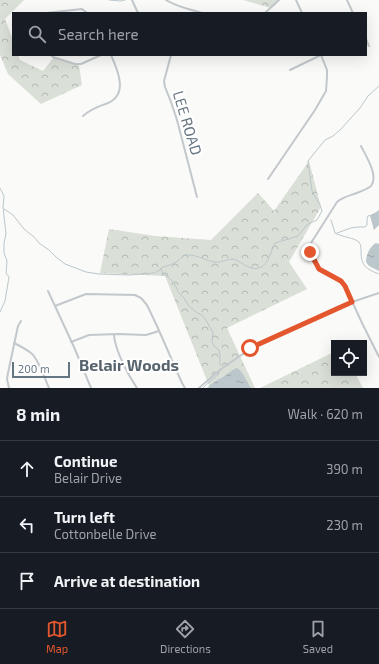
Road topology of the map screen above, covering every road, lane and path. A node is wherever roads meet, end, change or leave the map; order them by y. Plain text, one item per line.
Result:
1 (132, 0) edge
2 (166, 0) edge
3 (279, 0) edge
4 (296, 0) edge
5 (347, 0) edge
6 (55, 12) edge
7 (86, 12) edge
8 (138, 12) edge
9 (198, 12) edge
10 (266, 12) edge
11 (302, 12) edge
12 (353, 12) edge
13 (367, 41) edge
14 (369, 46) dead end
15 (52, 56) edge
16 (99, 56) edge
17 (111, 56) edge
18 (171, 56) edge
19 (319, 56) edge
20 (321, 56) edge
21 (290, 70) dead end
22 (83, 116) dead end
23 (361, 146) dead end
24 (268, 179) dead end
25 (197, 197) dead end
26 (48, 291) dead end
27 (379, 293) edge
28 (352, 302) junction
29 (55, 306) junction
30 (21, 321) dead end
31 (158, 331) junction
32 (114, 334) junction
33 (71, 342) junction
34 (14, 343) junction
35 (379, 357) edge
36 (9, 388) edge
37 (49, 388) edge
38 (91, 388) edge
39 (137, 388) edge
40 (185, 388) edge
41 (199, 388) edge

1 - 8 street
2 - 9 street
3 - 10 street
4 - 11 street
5 - 12 street
6 - 7 street
13 - 14 street
15 - 16 street
17 - 22 street
18 - 25 street, LEE ROAD
19 - 21 street
20 - 24 street
23 - 28 street
26 - 29 street
27 - 28 street
28 - 35 street
28 - 41 street
29 - 31 street
29 - 33 street
30 - 34 street
31 - 32 street
31 - 40 street
32 - 33 street
32 - 39 street
33 - 38 street
34 - 36 street
34 - 37 street

